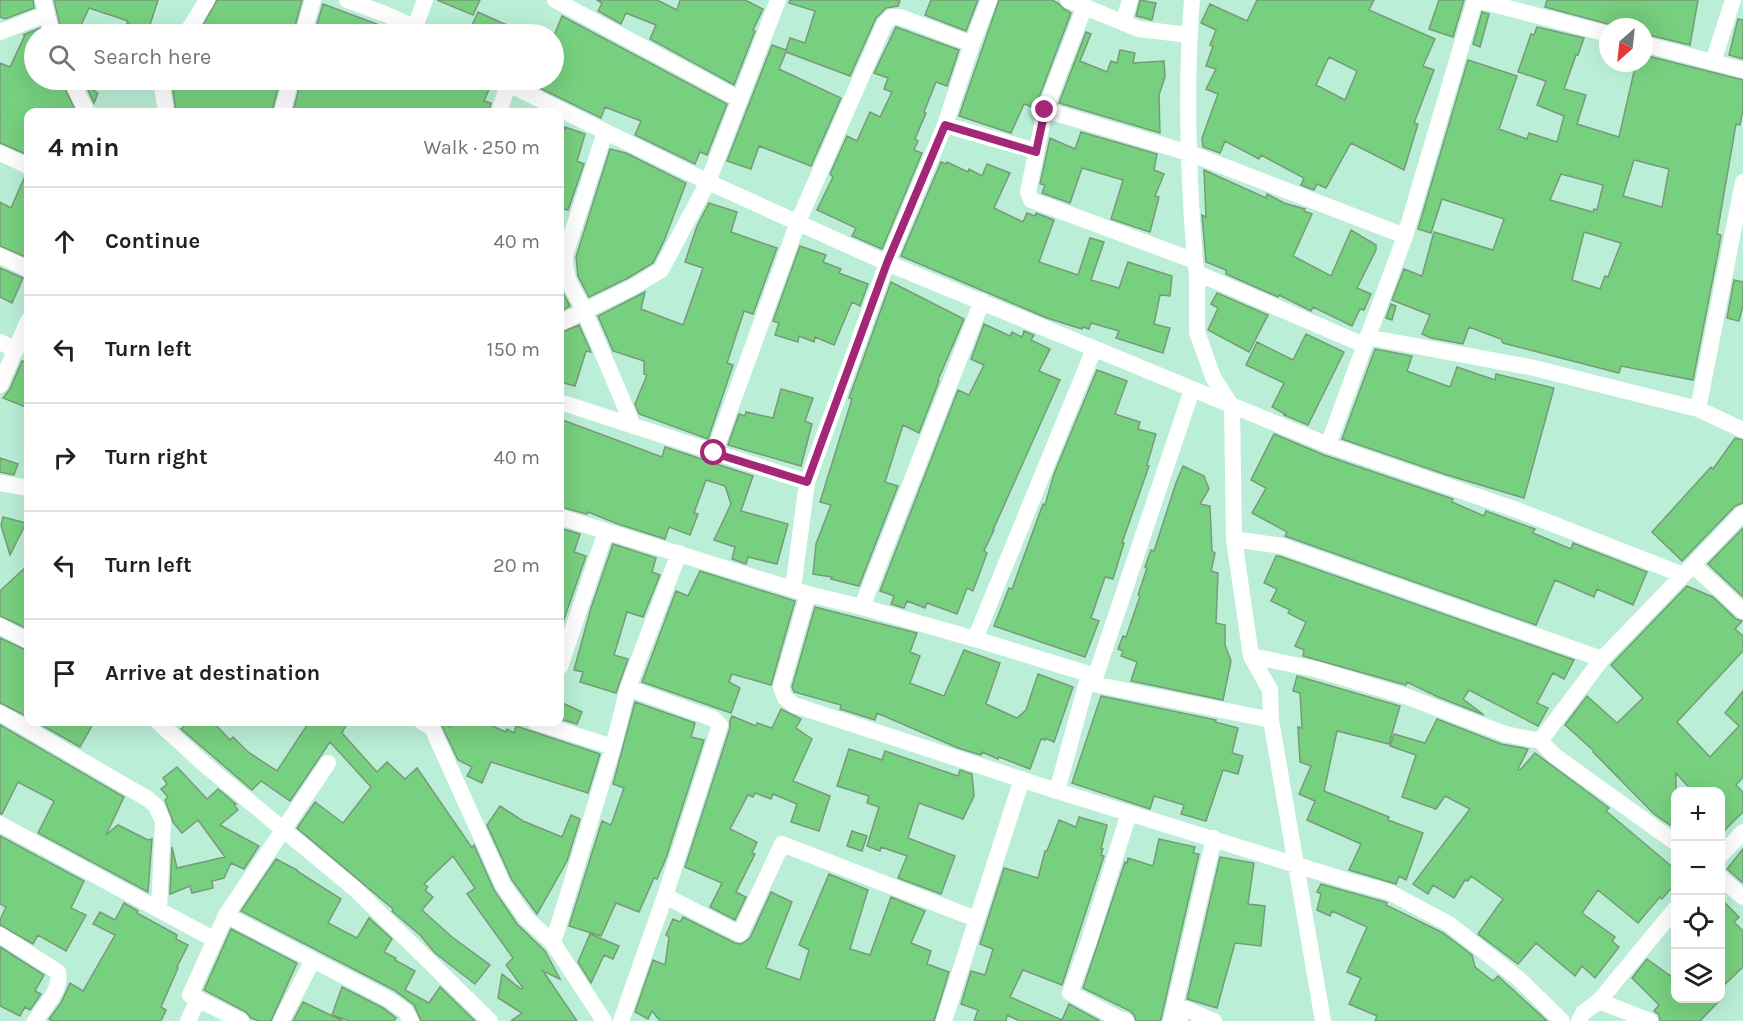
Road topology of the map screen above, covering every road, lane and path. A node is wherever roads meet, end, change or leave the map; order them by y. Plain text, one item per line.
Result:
1 (207, 0) edge
2 (313, 0) edge
3 (347, 0) edge
4 (425, 0) edge
5 (555, 0) edge
6 (989, 0) edge
7 (1068, 0) edge
8 (1130, 0) edge
9 (1192, 0) edge
10 (1476, 0) edge
11 (1733, 0) edge
12 (773, 2) edge
13 (1085, 6) junction
14 (45, 7) edge
15 (1123, 23) junction
16 (49, 24) edge
17 (192, 24) edge
18 (306, 24) edge
19 (407, 24) edge
20 (416, 24) edge
21 (0, 32) edge
22 (1599, 32) edge
23 (1189, 35) junction
24 (972, 45) junction
25 (1653, 46) edge
26 (1713, 62) junction
27 (1743, 70) edge
28 (76, 90) edge
29 (163, 90) edge
30 (288, 90) edge
31 (503, 90) edge
32 (520, 90) edge
33 (739, 99) junction
34 (85, 108) edge
35 (165, 108) edge
36 (283, 108) edge
37 (500, 108) edge
38 (557, 108) edge
39 (1045, 110) junction
40 (564, 112) edge
41 (945, 125) junction
42 (605, 132) junction
43 (1036, 152) junction
44 (0, 153) edge
45 (1189, 153) junction
46 (24, 164) edge
47 (708, 182) junction
48 (1743, 182) edge
49 (798, 222) junction
50 (1405, 236) junction
51 (0, 256) edge
52 (887, 263) junction
53 (24, 267) edge
54 (1196, 267) junction
55 (982, 301) junction
56 (585, 311) junction
57 (564, 321) edge
58 (24, 331) edge
59 (1365, 341) junction
60 (0, 342) edge
61 (1094, 349) junction
62 (16, 350) junction
63 (0, 384) edge
64 (1192, 390) junction
65 (564, 403) edge
66 (1232, 407) junction
67 (1698, 409) junction
68 (633, 426) junction
69 (1743, 430) edge
70 (1328, 445) junction
71 (714, 453) junction
72 (807, 482) junction
73 (0, 483) edge
74 (24, 487) edge
75 (1743, 513) edge
76 (564, 518) edge
77 (606, 531) junction
78 (1234, 539) junction
79 (679, 553) junction
80 (1688, 570) junction
81 (800, 592) junction
82 (862, 607) junction
83 (1743, 611) edge
84 (0, 626) edge
85 (24, 639) edge
86 (975, 639) junction
87 (564, 656) edge
88 (1251, 656) junction
89 (1602, 659) junction
90 (1091, 679) junction
91 (628, 688) junction
92 (0, 713) edge
93 (1271, 720) junction
94 (162, 726) edge
95 (431, 726) edge
96 (551, 726) edge
97 (1540, 741) junction
98 (613, 747) junction
99 (328, 763) dead end
100 (1022, 779) junction
101 (1057, 791) junction
102 (1129, 813) junction
103 (0, 824) edge
104 (283, 829) junction
105 (1743, 832) edge
106 (1214, 838) junction
107 (1673, 841) edge
108 (1725, 851) edge
109 (1295, 865) junction
110 (1725, 881) edge
111 (665, 896) junction
112 (1743, 897) edge
113 (159, 910) junction
114 (1671, 914) edge
115 (226, 915) junction
116 (976, 919) junction
117 (0, 935) edge
118 (215, 940) junction
119 (553, 943) junction
120 (312, 960) junction
121 (198, 999) junction
122 (1599, 1001) junction
123 (35, 1021) edge
124 (188, 1021) edge
125 (241, 1021) edge
126 (281, 1021) edge
127 (411, 1021) edge
128 (490, 1021) edge
129 (604, 1021) edge
130 (621, 1021) edge
131 (944, 1021) edge
132 (1126, 1021) edge
133 (1171, 1021) edge
134 (1177, 1021) edge
135 (1214, 1021) edge
136 (1323, 1021) edge
137 (1562, 1021) edge
138 (1579, 1021) edge
139 (1650, 1021) edge

1 - 17 street
2 - 18 street
3 - 19 street
4 - 20 street
5 - 33 street
6 - 24 street
7 - 13 street
8 - 15 street
9 - 23 street
10 - 22 street
10 - 50 street
11 - 26 street
12 - 33 street
13 - 15 street
13 - 39 street
14 - 16 street
14 - 21 street
15 - 23 street
23 - 45 street
24 - 41 street
24 - 49 street
25 - 26 street
26 - 27 street
28 - 34 street
29 - 35 street
30 - 36 street
31 - 37 street
32 - 38 street
33 - 47 street
39 - 43 street
39 - 45 street
40 - 42 street
41 - 43 street
41 - 52 street
42 - 47 street
42 - 56 street
43 - 54 street
44 - 46 street
45 - 50 street
45 - 54 street
47 - 49 street
47 - 56 street
48 - 67 street
49 - 52 street
49 - 71 street
50 - 59 street
51 - 53 street
52 - 55 street
52 - 72 street
54 - 59 street
54 - 66 street
55 - 61 street
55 - 82 street
56 - 57 street
56 - 68 street
58 - 62 street
59 - 67 street
59 - 70 street
60 - 62 street
61 - 64 street
61 - 86 street
62 - 63 street
64 - 66 street
64 - 90 street
65 - 68 street
66 - 70 street
66 - 78 street
67 - 69 street
68 - 71 street
70 - 80 street
71 - 72 street
72 - 81 street
73 - 74 street
75 - 80 street
76 - 77 street
77 - 79 street
77 - 87 street
78 - 88 street
78 - 89 street
79 - 81 street
79 - 91 street
80 - 83 street
80 - 89 street
81 - 82 street
81 - 100 street
82 - 86 street
84 - 85 street
86 - 90 street
88 - 93 street
88 - 97 street
89 - 97 street
90 - 93 street
90 - 101 street
91 - 98 street
91 - 111 street
92 - 113 street
93 - 109 street
94 - 104 street
95 - 119 street
96 - 98 street
97 - 107 street
98 - 119 street
99 - 104 street
100 - 101 street
100 - 116 street
101 - 102 street
102 - 106 street
102 - 132 street
103 - 113 street
104 - 115 street
104 - 128 street
105 - 108 street
106 - 109 street
106 - 133 street
109 - 136 street
109 - 137 street
110 - 112 street
111 - 116 street
111 - 130 street
113 - 118 street
114 - 122 street
115 - 118 street
115 - 120 street
116 - 131 street
117 - 123 street
118 - 121 street
119 - 129 street
120 - 126 street
120 - 127 street
121 - 124 street
121 - 125 street
122 - 138 street
122 - 139 street
134 - 135 street

